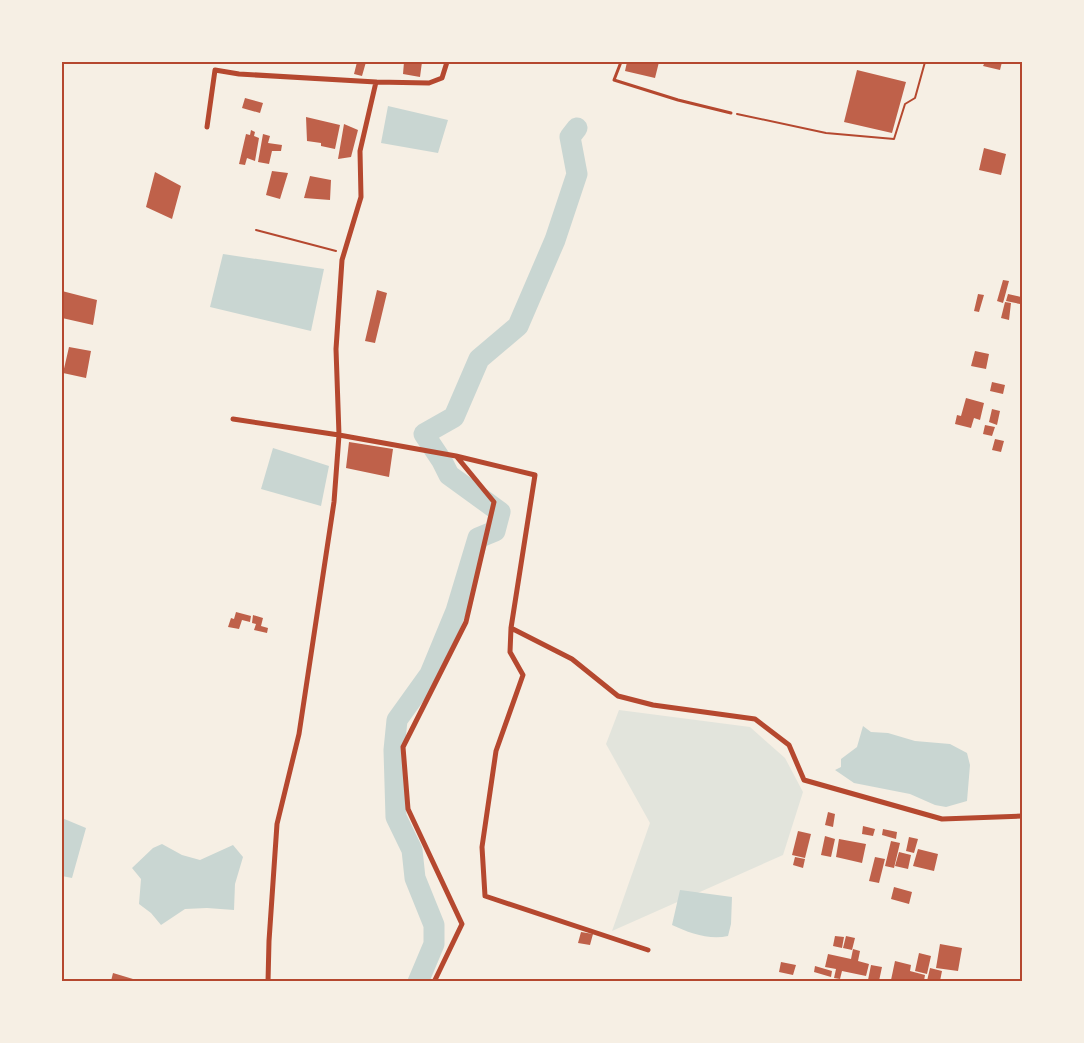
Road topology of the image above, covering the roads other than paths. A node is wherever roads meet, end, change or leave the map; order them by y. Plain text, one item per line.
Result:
1 (447, 62) edge
2 (621, 62) edge
3 (376, 82) junction
4 (731, 113) road end
5 (207, 127) dead end
6 (232, 419) dead end
7 (339, 435) junction
8 (456, 456) junction
9 (511, 628) junction
10 (1023, 816) edge
11 (648, 950) dead end
12 (268, 981) edge
13 (434, 981) edge

1 - 3 street
2 - 4 lane
3 - 5 street
3 - 7 street
6 - 7 street
7 - 8 street
7 - 12 street
8 - 9 street
8 - 13 street
9 - 10 street
9 - 11 street

